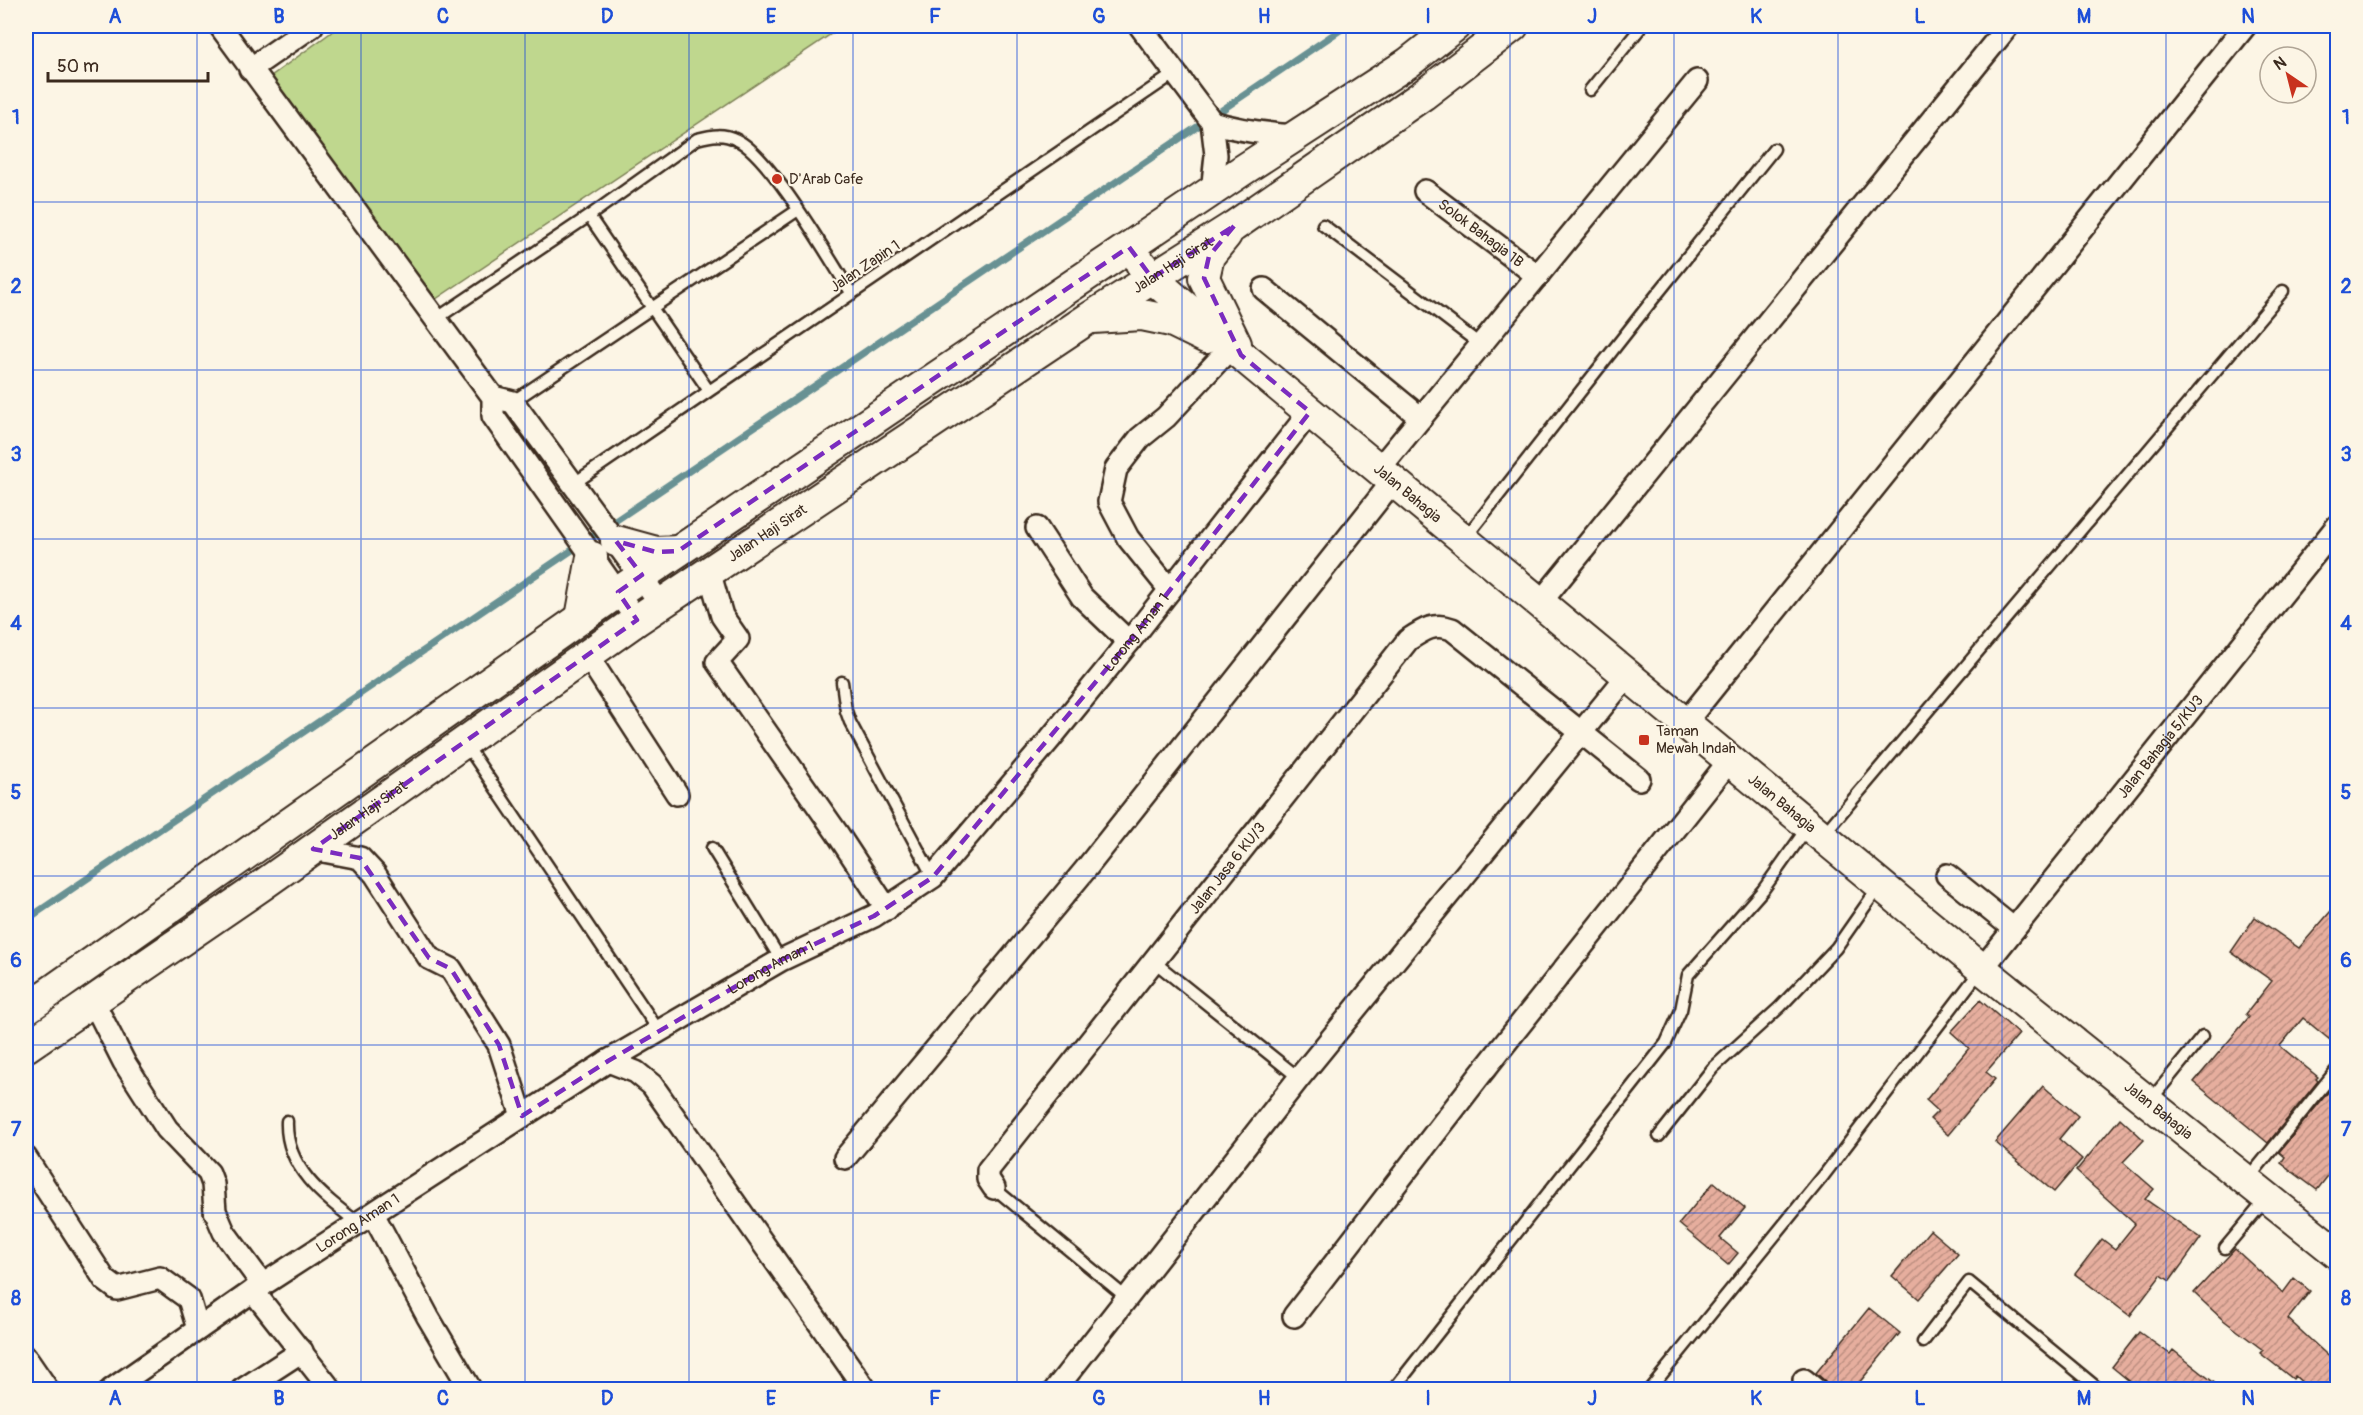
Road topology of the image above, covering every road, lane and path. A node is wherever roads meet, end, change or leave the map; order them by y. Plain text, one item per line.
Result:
1 (220, 26) edge
2 (312, 26) edge
3 (1140, 26) edge
4 (1455, 26) edge
5 (1513, 26) edge
6 (1642, 26) edge
7 (2008, 26) edge
8 (2245, 26) edge
9 (288, 32) edge
10 (250, 69) junction
11 (1175, 73) junction
12 (1696, 81) dead end
13 (1590, 90) dead end
14 (1212, 122) junction
15 (1296, 136) junction
16 (1774, 149) dead end
17 (1425, 191) dead end
18 (1212, 192) junction
19 (798, 210) junction
20 (589, 216) junction
21 (1323, 225) dead end
22 (1233, 226) junction
23 (1129, 247) junction
24 (1538, 276) junction
25 (1152, 278) junction
26 (1264, 289) dead end
27 (2283, 291) dead end
28 (852, 294) junction
29 (652, 308) junction
30 (1089, 318) junction
31 (436, 319) junction
32 (1481, 345) junction
33 (1235, 352) junction
34 (709, 391) junction
35 (499, 405) junction
36 (1310, 412) junction
37 (1421, 418) junction
38 (1386, 475) junction
39 (573, 484) junction
40 (2337, 525) edge
41 (1036, 528) dead end
42 (1464, 540) junction
43 (602, 546) junction
44 (678, 551) junction
45 (709, 572) junction
46 (630, 584) junction
47 (1170, 590) junction
48 (1540, 603) junction
49 (649, 612) junction
50 (581, 618) junction
51 (1129, 642) junction
52 (587, 655) junction
53 (1628, 675) junction
54 (842, 682) dead end
55 (1685, 723) junction
56 (1582, 734) junction
57 (465, 742) junction
58 (1730, 760) junction
59 (1639, 779) dead end
60 (677, 794) dead end
61 (1816, 831) junction
62 (712, 848) dead end
63 (313, 849) junction
64 (1947, 875) dead end
65 (933, 877) junction
66 (1880, 885) junction
67 (887, 909) junction
68 (2014, 928) junction
69 (781, 960) junction
70 (1152, 960) junction
71 (1982, 969) junction
72 (93, 1001) junction
73 (26, 1009) edge
74 (659, 1031) junction
75 (2203, 1036) dead end
76 (26, 1047) edge
77 (608, 1061) junction
78 (2337, 1068) edge
79 (1299, 1078) junction
80 (2148, 1103) junction
81 (522, 1116) junction
82 (287, 1121) dead end
83 (1659, 1136) dead end
84 (26, 1158) edge
85 (845, 1158) dead end
86 (994, 1188) joint
87 (2257, 1190) junction
88 (366, 1219) junction
89 (2225, 1248) dead end
90 (2337, 1254) edge
91 (258, 1288) junction
92 (1127, 1298) junction
93 (1294, 1316) dead end
94 (198, 1329) junction
95 (1923, 1342) dead end
96 (302, 1351) junction
97 (26, 1358) edge
98 (38, 1386) edge
99 (111, 1389) edge
100 (242, 1389) edge
101 (331, 1389) edge
102 (471, 1389) edge
103 (866, 1389) edge
104 (1055, 1389) edge
105 (1394, 1389) edge
106 (1649, 1389) edge
107 (2100, 1389) edge

1 - 10 street
2 - 9 street
3 - 11 street
4 - 15 main road
5 - 22 main road, Jalan Haji Sirat
6 - 13 lane
7 - 48 street
8 - 55 street
9 - 10 street
10 - 31 street
11 - 14 street
11 - 28 lane, Jalan Zapin 1
12 - 24 street
14 - 15 street
14 - 18 street
15 - 18 main road
16 - 42 lane
17 - 24 street, Solok Bahagia 1B
18 - 23 main road
19 - 20 lane
19 - 28 lane
19 - 29 lane
20 - 29 lane
20 - 31 lane
21 - 32 lane
22 - 25 main road, Jalan Haji Sirat
22 - 33 main road
23 - 25 main road, Jalan Bahagia
23 - 44 main road
24 - 32 street
25 - 30 main road, Jalan Haji Sirat
25 - 33 main road, Jalan Bahagia
26 - 37 street
27 - 61 lane
28 - 34 lane, Jalan Zapin 1
29 - 34 lane
29 - 35 lane
30 - 33 main road
30 - 45 main road, Jalan Haji Sirat
31 - 35 street
32 - 37 street
33 - 36 main road, Jalan Bahagia
33 - 47 street
34 - 39 lane, Jalan Zapin 1
35 - 39 street
35 - 43 street
36 - 38 main road, Jalan Bahagia
36 - 47 street, Lorong Aman 1
37 - 38 street
38 - 42 main road, Jalan Bahagia
38 - 85 street
39 - 43 street
40 - 68 street, Jalan Bahagia 5/KU3
41 - 51 street
42 - 48 main road, Jalan Bahagia
43 - 44 main road
43 - 46 street
43 - 46 street
43 - 50 main road
44 - 46 main road
45 - 49 main road, Jalan Haji Sirat
45 - 67 street
46 - 49 street
46 - 49 street
46 - 50 main road
47 - 51 street, Lorong Aman 1
48 - 53 main road, Jalan Bahagia
49 - 52 main road, Jalan Haji Sirat
50 - 73 main road
51 - 65 street, Lorong Aman 1
52 - 57 main road, Jalan Haji Sirat
52 - 60 street
53 - 55 main road, Jalan Bahagia
53 - 56 street
54 - 65 lane
55 - 58 main road, Jalan Bahagia
56 - 59 street, Jalan Jasa 6 KU/3
56 - 70 street, Jalan Jasa 6 KU/3
56 - 79 street
57 - 63 main road, Jalan Haji Sirat
57 - 74 lane
58 - 61 main road, Jalan Bahagia
58 - 93 street
61 - 66 main road, Jalan Bahagia
61 - 105 lane
62 - 69 lane
63 - 72 main road, Jalan Haji Sirat
63 - 81 street
64 - 68 street
65 - 67 street, Lorong Aman 1
66 - 71 main road, Jalan Bahagia
66 - 83 lane
67 - 69 street, Lorong Aman 1
68 - 71 street, Jalan Bahagia 5/KU3
69 - 74 street, Lorong Aman 1
70 - 79 lane
70 - 86 street, Jalan Jasa 6 KU/3
71 - 80 main road, Jalan Bahagia
71 - 106 lane
72 - 76 main road, Jalan Haji Sirat
72 - 91 street
74 - 77 street, Lorong Aman 1
75 - 80 lane
77 - 81 street, Lorong Aman 1
77 - 103 street
78 - 87 lane
79 - 92 street
80 - 87 main road, Jalan Bahagia
81 - 88 street, Lorong Aman 1
82 - 88 lane
84 - 94 street
86 - 92 lane, Jalan Jasa 6 KU/3
87 - 89 lane
87 - 90 main road, Jalan Bahagia
88 - 91 street, Lorong Aman 1
88 - 102 street
91 - 94 street, Lorong Aman 1
91 - 96 street
92 - 104 street
94 - 99 street, Lorong Aman 1
95 - 107 lane
96 - 100 street
96 - 101 street
97 - 98 street

